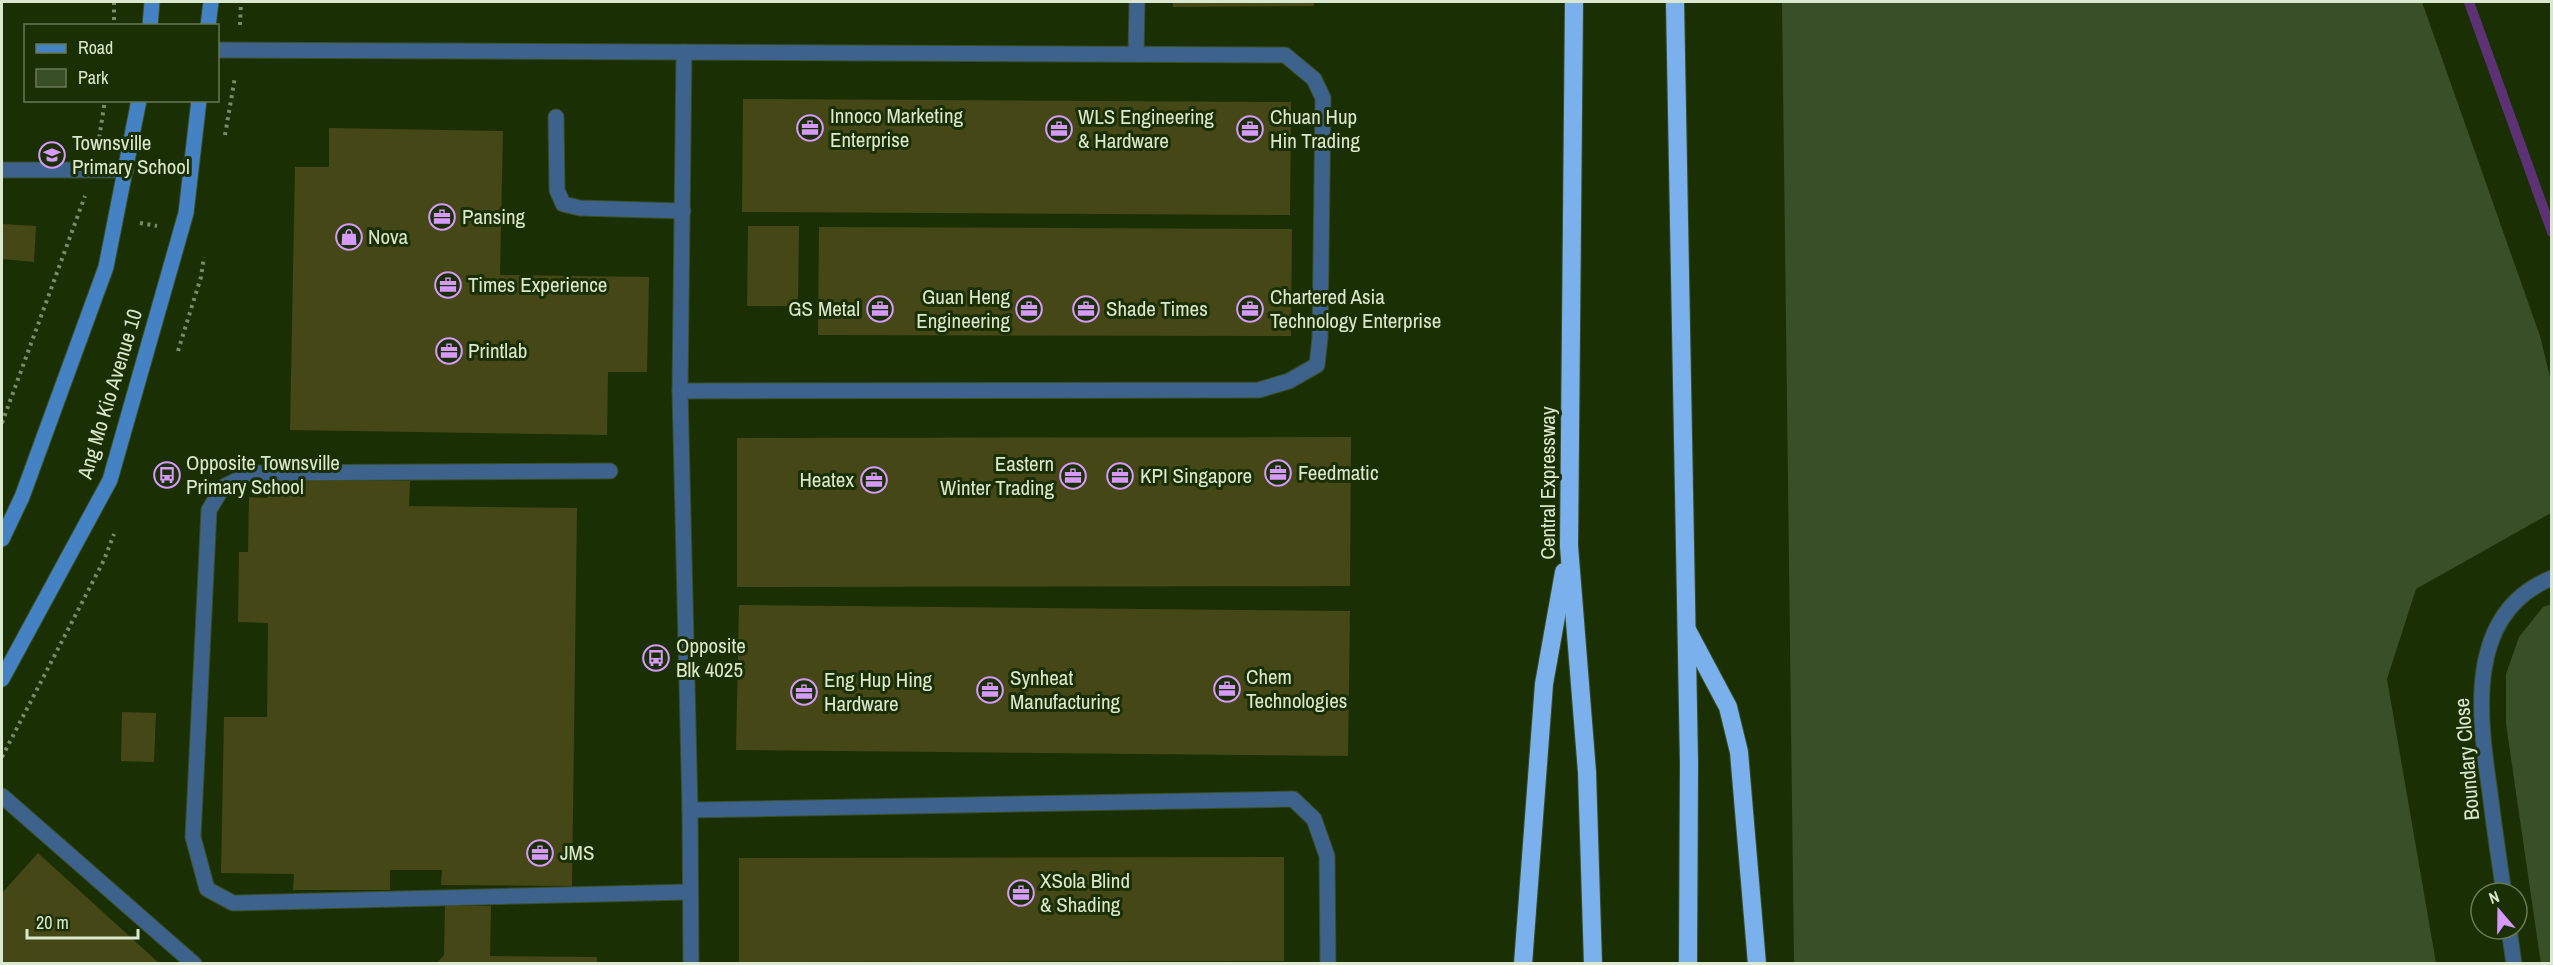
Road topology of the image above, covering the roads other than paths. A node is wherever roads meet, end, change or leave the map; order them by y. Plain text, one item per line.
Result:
1 (152, 2) edge
2 (210, 2) edge
3 (1137, 2) edge
4 (1574, 2) edge
5 (1675, 2) edge
6 (150, 24) edge
7 (208, 24) edge
8 (219, 50) edge
9 (684, 52) junction
10 (1136, 54) junction
11 (139, 102) edge
12 (199, 102) edge
13 (556, 117) dead end
14 (2, 170) edge
15 (126, 170) junction
16 (683, 211) junction
17 (680, 391) junction
18 (610, 471) dead end
19 (2, 539) edge
20 (1569, 546) junction
21 (2552, 578) edge
22 (1685, 626) junction
23 (2, 679) edge
24 (2, 796) edge
25 (690, 810) junction
26 (2502, 881) edge
27 (689, 892) junction
28 (2511, 941) edge
29 (194, 963) edge
30 (691, 963) edge
31 (1328, 963) edge
32 (1523, 963) edge
33 (1593, 963) edge
34 (1688, 963) edge
35 (1757, 963) edge
36 (2514, 963) edge

1 - 6 main road
2 - 7 main road
3 - 10 lane
4 - 20 highway, Central Expressway
5 - 22 highway
8 - 9 lane
9 - 10 lane
9 - 16 lane
10 - 17 lane
11 - 15 main road, Ang Mo Kio Avenue 10
12 - 23 main road, Ang Mo Kio Avenue 10
13 - 16 lane
14 - 15 lane
15 - 19 main road, Ang Mo Kio Avenue 10
16 - 17 lane
17 - 25 lane
18 - 27 lane
20 - 32 highway
20 - 33 highway, Central Expressway
21 - 26 lane, Boundary Close
22 - 34 highway
22 - 35 highway
24 - 29 lane
25 - 27 lane
25 - 31 lane
27 - 30 lane
28 - 36 lane

